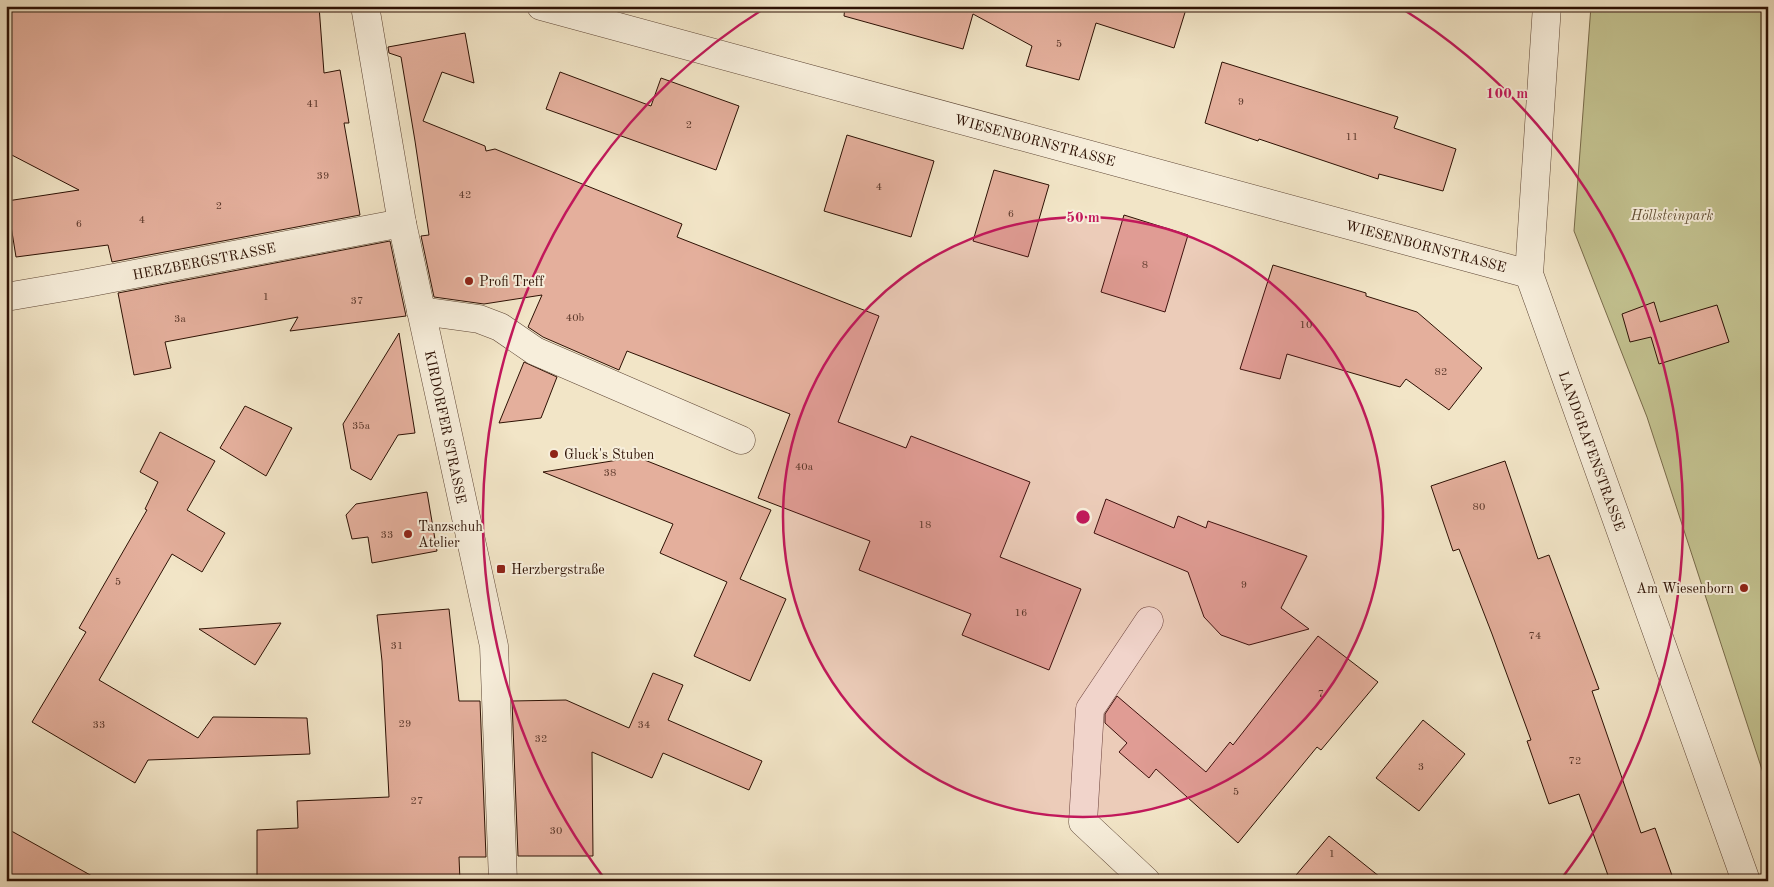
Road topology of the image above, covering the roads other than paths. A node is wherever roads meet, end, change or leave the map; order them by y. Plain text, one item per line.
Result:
1 (365, 6) edge
2 (540, 6) edge
3 (1547, 6) edge
4 (402, 223) junction
5 (1529, 274) junction
6 (6, 297) edge
7 (421, 311) junction
8 (741, 440) dead end
9 (1149, 621) dead end
10 (503, 881) edge
11 (1146, 881) edge
12 (1746, 881) edge

1 - 4 street, KIRDORFER STRASSE
2 - 5 street, WIESENBORNSTRASSE
3 - 5 street, LANDGRAFENSTRASSE
4 - 6 street, HERZBERGSTRASSE
4 - 7 street, KIRDORFER STRASSE
5 - 12 street, LANDGRAFENSTRASSE
7 - 8 street
7 - 10 street, KIRDORFER STRASSE
9 - 11 street

